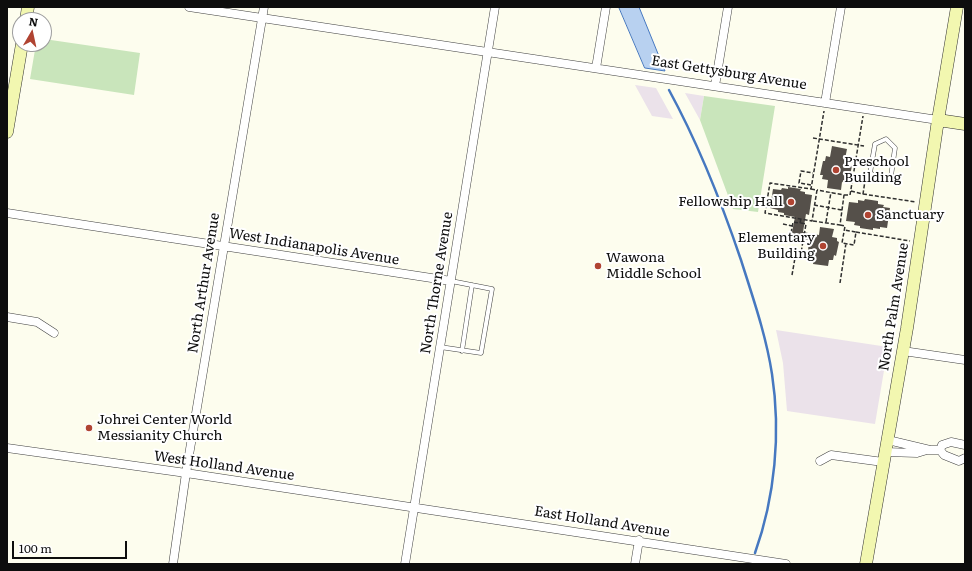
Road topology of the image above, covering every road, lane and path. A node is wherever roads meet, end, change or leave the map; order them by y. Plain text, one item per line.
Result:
1 (190, 7) edge
2 (264, 7) edge
3 (495, 7) edge
4 (606, 7) edge
5 (728, 7) edge
6 (841, 7) edge
7 (957, 7) edge
8 (262, 18) junction
9 (488, 51) junction
10 (21, 52) edge
11 (596, 68) junction
12 (715, 86) junction
13 (825, 103) junction
14 (864, 109) junction
15 (938, 120) junction
16 (965, 124) edge
17 (7, 132) edge
18 (813, 138) dead end
19 (819, 138) junction
20 (886, 139) joint
21 (858, 145) junction
22 (864, 146) dead end
23 (813, 173) junction
24 (853, 179) junction
25 (811, 185) junction
26 (811, 189) junction
27 (817, 190) junction
28 (851, 191) junction
29 (831, 192) junction
30 (863, 194) junction
31 (844, 195) junction
32 (925, 204) junction
33 (814, 206) junction
34 (828, 208) junction
35 (842, 210) junction
36 (7, 213) edge
37 (801, 219) junction
38 (812, 221) junction
39 (800, 223) junction
40 (826, 223) junction
41 (783, 224) dead end
42 (840, 225) junction
43 (792, 226) junction
44 (844, 230) junction
45 (856, 232) junction
46 (803, 241) junction
47 (846, 243) junction
48 (919, 243) junction
49 (223, 246) junction
50 (792, 275) dead end
51 (451, 281) junction
52 (840, 283) dead end
53 (472, 285) junction
54 (7, 318) edge
55 (54, 333) dead end
56 (440, 347) junction
57 (462, 351) junction
58 (903, 351) junction
59 (965, 360) edge
60 (965, 445) edge
61 (7, 448) edge
62 (930, 450) junction
63 (940, 450) junction
64 (886, 451) junction
65 (965, 458) edge
66 (820, 461) dead end
67 (186, 473) junction
68 (414, 507) junction
69 (639, 540) junction
70 (173, 564) edge
71 (405, 564) edge
72 (635, 564) edge
73 (786, 564) edge
74 (866, 564) edge

1 - 8 street, East Gettysburg Avenue
2 - 8 street, North Arthur Avenue
3 - 9 street, North Thorne Avenue
4 - 11 street
5 - 12 street
6 - 13 street
7 - 15 main road, North Palm Avenue
8 - 9 street, East Gettysburg Avenue
8 - 49 street, North Arthur Avenue
9 - 11 street, East Gettysburg Avenue
9 - 51 street, North Thorne Avenue
10 - 17 main road
11 - 12 street, East Gettysburg Avenue
12 - 13 street, East Gettysburg Avenue
13 - 14 street, East Gettysburg Avenue
13 - 19 path
14 - 15 street, East Gettysburg Avenue
14 - 21 path
15 - 16 main road, East Gettysburg Avenue
15 - 32 main road, North Palm Avenue
18 - 19 path
19 - 21 path
19 - 23 path
20 - 20 lane
21 - 22 path
21 - 24 path
23 - 25 path
23 - 25 path
24 - 28 path
24 - 30 path
25 - 26 path
26 - 27 path
26 - 37 path
27 - 29 path
27 - 33 path
28 - 30 path
28 - 31 path
29 - 31 path
29 - 34 path
30 - 32 path
31 - 35 path
32 - 48 main road, North Palm Avenue
33 - 34 path
33 - 38 path
34 - 35 path
34 - 40 path
35 - 42 path
36 - 49 street, West Indianapolis Avenue
37 - 38 path
37 - 39 path
38 - 40 path
39 - 43 path
39 - 46 path
40 - 42 path
41 - 43 path
42 - 44 path
43 - 46 path
44 - 45 path
44 - 47 path
45 - 47 path
45 - 48 path
46 - 50 path
47 - 52 path
48 - 58 main road, North Palm Avenue
49 - 51 street, West Indianapolis Avenue
49 - 67 street, North Arthur Avenue
51 - 53 lane
51 - 56 street, North Thorne Avenue
53 - 57 lane
53 - 57 lane
54 - 55 street
56 - 57 lane
56 - 68 street, North Thorne Avenue
58 - 59 street
58 - 64 main road, North Palm Avenue
60 - 63 street
61 - 67 street, West Holland Avenue
62 - 63 street
62 - 64 street
62 - 64 street
63 - 65 street
64 - 66 street
64 - 74 main road, North Palm Avenue
67 - 68 street, West Holland Avenue
67 - 70 street, North Arthur Avenue
68 - 69 street, East Holland Avenue
68 - 71 street, North Thorne Avenue
69 - 72 street
69 - 73 street, East Holland Avenue

